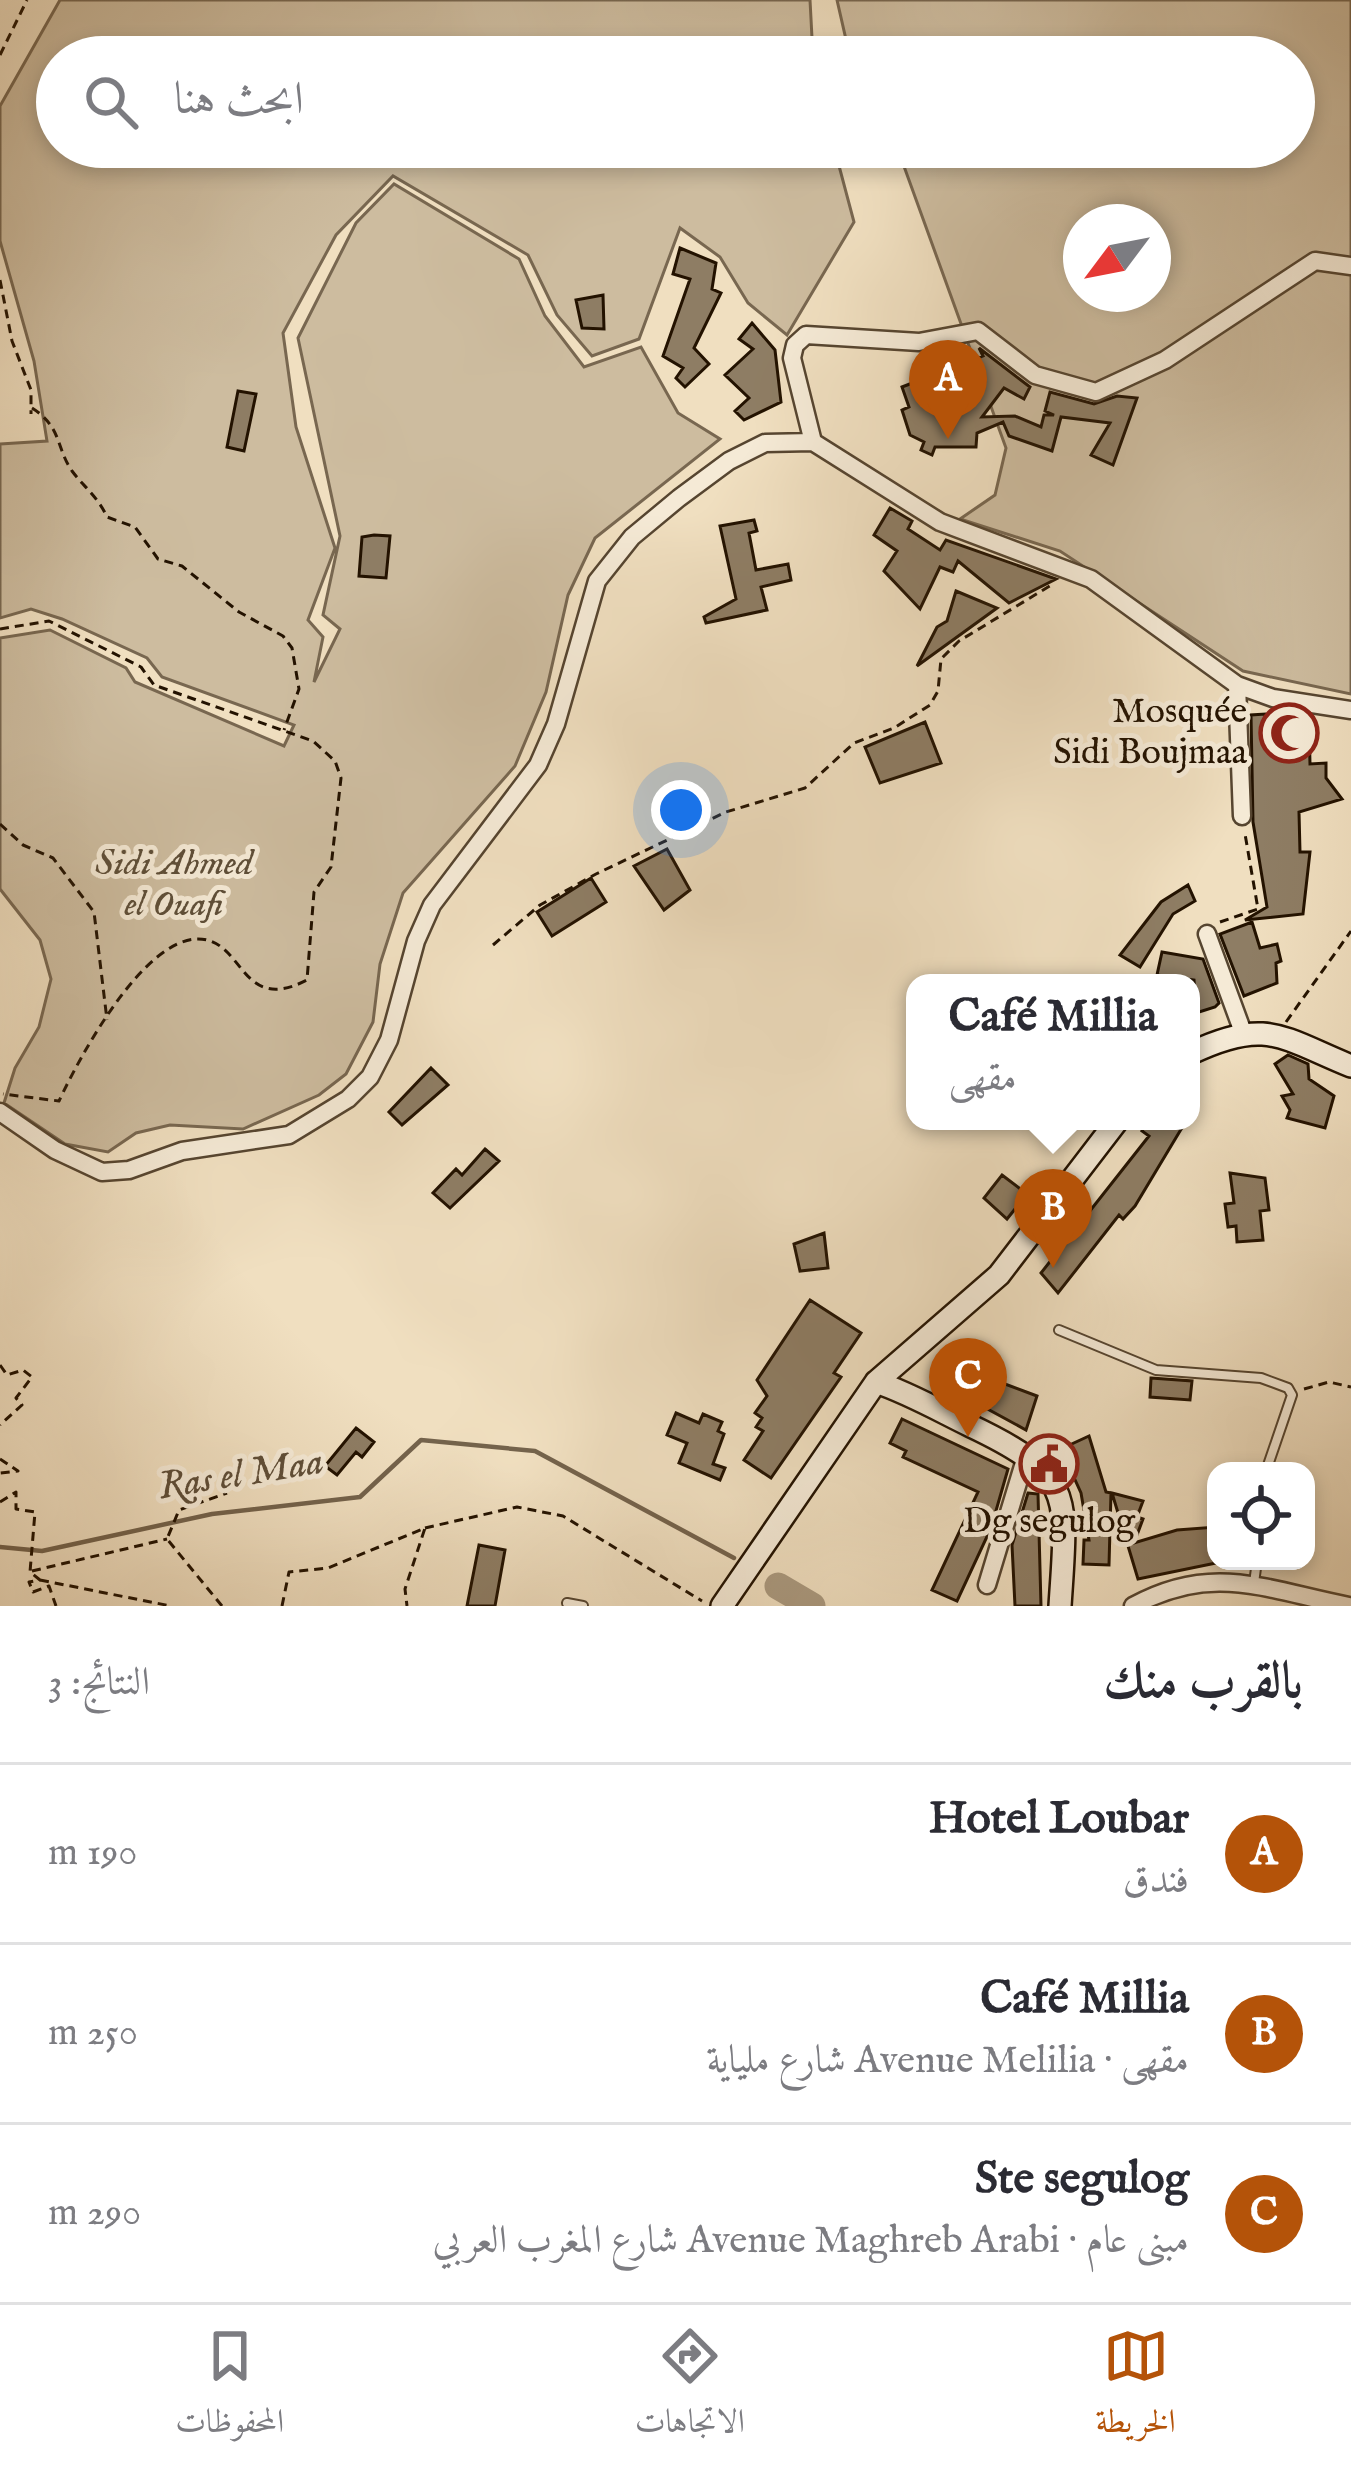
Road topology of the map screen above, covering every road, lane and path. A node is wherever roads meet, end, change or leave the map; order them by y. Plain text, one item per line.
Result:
1 (27, 0) edge
2 (0, 55) edge
3 (1351, 266) edge
4 (0, 280) edge
5 (813, 442) junction
6 (1076, 572) junction
7 (0, 629) edge
8 (1237, 686) junction
9 (1351, 710) edge
10 (284, 732) junction
11 (1242, 816) joint
12 (0, 824) edge
13 (1351, 931) edge
14 (1207, 934) joint
15 (494, 945) dead end
16 (107, 1022) junction
17 (1279, 1033) junction
18 (1244, 1035) junction
19 (1200, 1050) edge
20 (1350, 1067) edge
21 (4, 1091) dead end
22 (0, 1112) edge
23 (1110, 1130) edge
24 (1059, 1330) dead end
25 (0, 1365) edge
26 (876, 1382) junction
27 (1351, 1388) edge
28 (1292, 1395) junction
29 (0, 1425) edge
30 (1027, 1453) junction
31 (0, 1459) edge
32 (1269, 1462) edge
33 (0, 1473) edge
34 (227, 1493) dead end
35 (0, 1502) edge
36 (425, 1528) junction
37 (167, 1539) junction
38 (1256, 1570) edge
39 (30, 1571) junction
40 (40, 1580) junction
41 (987, 1585) dead end
42 (1254, 1585) junction
43 (721, 1602) edge
44 (567, 1603) edge
45 (56, 1606) edge
46 (171, 1606) edge
47 (222, 1606) edge
48 (282, 1606) edge
49 (407, 1606) edge
50 (583, 1606) edge
51 (1060, 1606) edge
52 (1133, 1606) edge
53 (1349, 1606) edge

1 - 2 path
3 - 5 street
4 - 10 path
5 - 6 street
5 - 22 street
6 - 8 street
6 - 15 path
7 - 10 path
8 - 9 street
8 - 11 street
10 - 16 path
11 - 14 path
12 - 16 path
13 - 17 path
14 - 18 street
16 - 21 path
17 - 18 street
17 - 20 street
18 - 19 street
23 - 26 street
24 - 28 lane
25 - 29 path
26 - 30 street
26 - 43 street
27 - 28 path
28 - 32 lane
30 - 41 street
30 - 51 street
31 - 33 path
34 - 37 path
35 - 39 path
36 - 43 path
36 - 48 path
36 - 49 path
37 - 39 path
37 - 47 path
38 - 42 lane
39 - 40 path
40 - 45 path
40 - 46 path
42 - 52 street
42 - 53 street
44 - 50 lane

